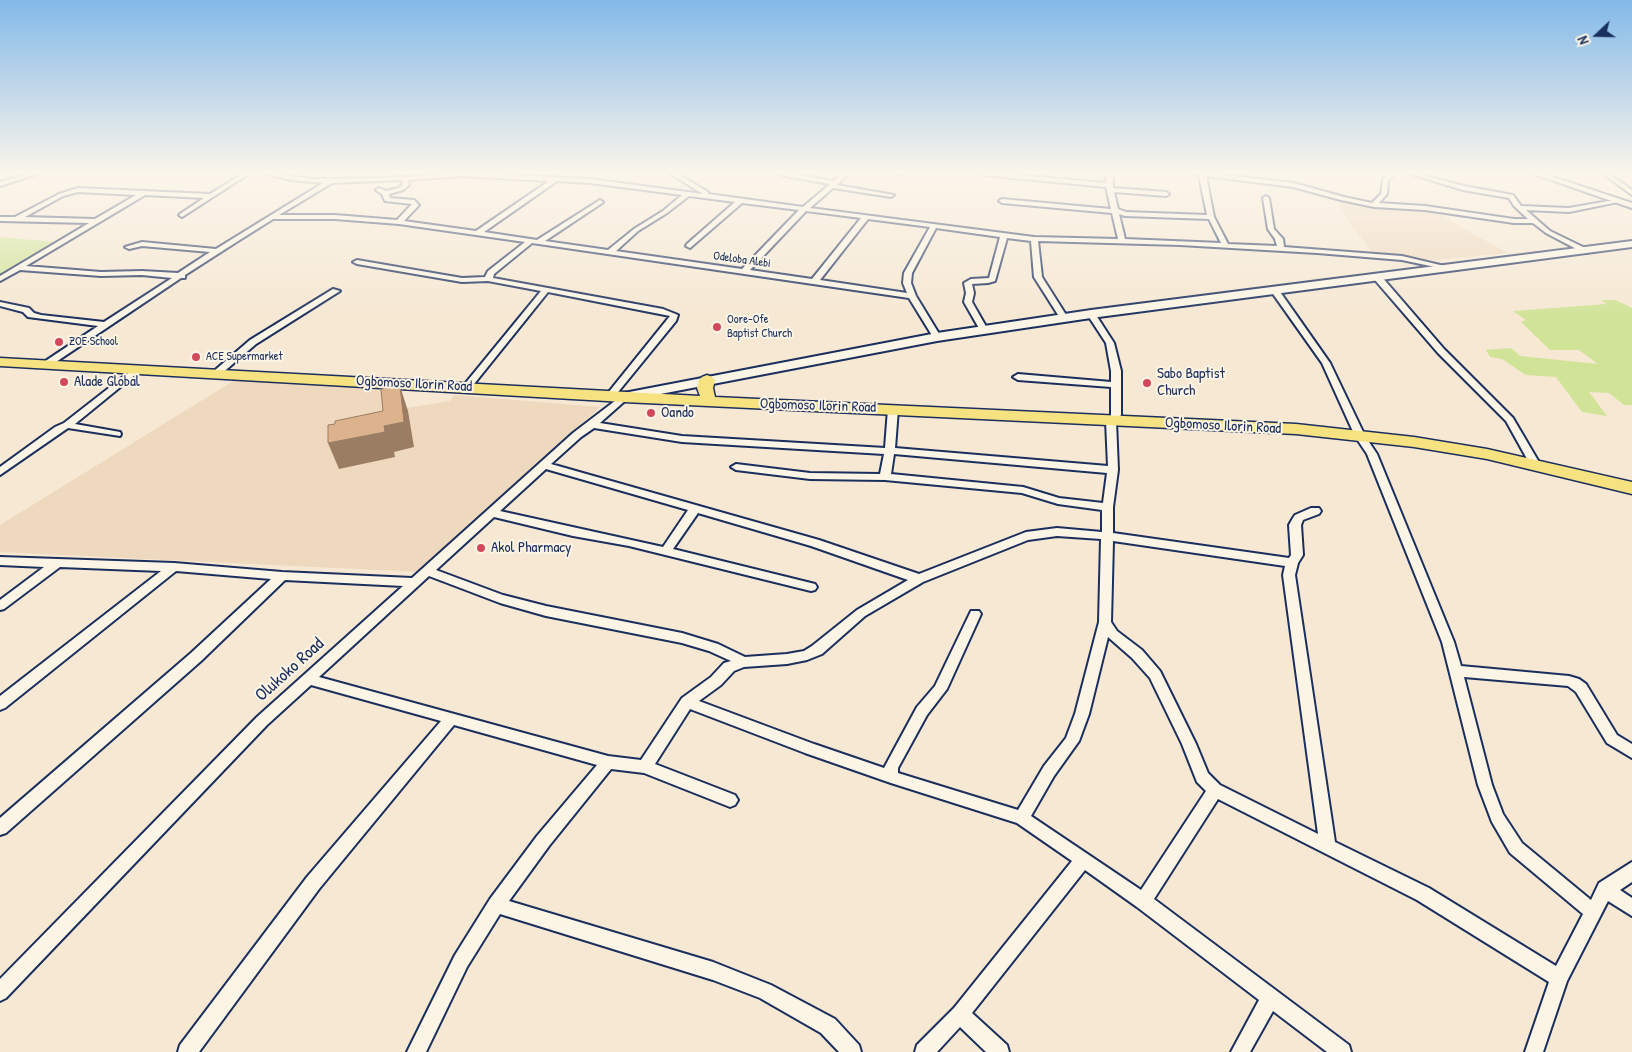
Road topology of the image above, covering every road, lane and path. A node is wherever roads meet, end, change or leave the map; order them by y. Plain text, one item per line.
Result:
1 (93, 222) edge
2 (263, 222) edge
3 (399, 222) edge
4 (492, 222) edge
5 (567, 222) edge
6 (649, 222) edge
7 (717, 222) edge
8 (794, 222) edge
9 (862, 222) edge
10 (904, 222) edge
11 (1118, 222) edge
12 (1214, 222) edge
13 (1270, 222) edge
14 (1537, 222) edge
15 (934, 226) junction
16 (479, 232) junction
17 (1004, 235) junction
18 (1034, 238) junction
19 (1122, 241) junction
20 (535, 242) junction
21 (1632, 244) edge
22 (1225, 245) junction
23 (129, 246) dead end
24 (690, 246) dead end
25 (1281, 249) junction
26 (218, 251) junction
27 (1584, 251) junction
28 (609, 253) junction
29 (357, 262) dead end
30 (19, 268) junction
31 (1449, 268) junction
32 (744, 272) junction
33 (182, 276) junction
34 (0, 278) edge
35 (1378, 278) junction
36 (488, 279) junction
37 (815, 281) junction
38 (546, 290) junction
39 (336, 291) dead end
40 (1274, 292) junction
41 (912, 296) junction
42 (0, 304) edge
43 (1091, 314) junction
44 (1064, 318) junction
45 (108, 325) junction
46 (984, 330) junction
47 (937, 337) junction
48 (0, 362) edge
49 (47, 364) junction
50 (137, 369) junction
51 (218, 373) junction
52 (1018, 377) dead end
53 (708, 380) junction
54 (1116, 385) junction
55 (467, 387) junction
56 (618, 396) junction
57 (709, 401) junction
58 (893, 409) junction
59 (1111, 421) junction
60 (67, 425) junction
61 (592, 425) junction
62 (116, 434) dead end
63 (1360, 436) junction
64 (890, 452) junction
65 (1535, 464) junction
66 (543, 465) junction
67 (736, 467) dead end
68 (1113, 470) junction
69 (0, 472) edge
70 (885, 477) junction
71 (1632, 488) edge
72 (1108, 507) junction
73 (694, 510) junction
74 (1315, 511) dead end
75 (492, 513) junction
76 (1108, 536) junction
77 (666, 551) junction
78 (0, 561) edge
79 (57, 563) junction
80 (1292, 563) junction
81 (174, 566) junction
82 (426, 571) junction
83 (282, 576) junction
84 (919, 579) junction
85 (415, 582) junction
86 (811, 587) dead end
87 (0, 606) edge
88 (975, 614) dead end
89 (1105, 622) junction
90 (744, 662) junction
91 (1455, 671) junction
92 (308, 679) junction
93 (687, 702) junction
94 (0, 704) edge
95 (451, 719) junction
96 (1632, 752) edge
97 (608, 762) junction
98 (644, 767) junction
99 (891, 777) junction
100 (1215, 790) junction
101 (730, 800) dead end
102 (1022, 818) junction
103 (0, 828) edge
104 (1328, 847) junction
105 (1083, 860) junction
106 (1632, 870) edge
107 (1605, 889) junction
108 (1143, 901) junction
109 (496, 905) junction
110 (1632, 908) edge
111 (1594, 913) junction
112 (1559, 978) junction
113 (0, 992) edge
114 (1271, 998) junction
115 (960, 1014) junction
116 (187, 1052) edge
117 (416, 1052) edge
118 (852, 1052) edge
119 (924, 1052) edge
120 (1000, 1052) edge
121 (1240, 1052) edge
122 (1342, 1052) edge
123 (1534, 1052) edge

1 - 30 street
2 - 26 street
3 - 16 street, Odeloba Alebi
4 - 16 street
5 - 20 street
6 - 28 street
7 - 24 street
8 - 32 street
9 - 37 street
10 - 15 street
11 - 19 street
12 - 22 street
13 - 25 street
14 - 27 street
15 - 17 street
15 - 41 street
16 - 20 street, Odeloba Alebi
17 - 18 street
17 - 46 street
18 - 19 street
18 - 44 street
19 - 22 street
20 - 28 street, Odeloba Alebi
20 - 36 street
21 - 27 main road
22 - 25 street
23 - 26 street
25 - 31 street
26 - 33 street
27 - 31 main road
28 - 32 street, Odeloba Alebi
29 - 36 street
30 - 33 street
30 - 34 street
31 - 35 main road
32 - 37 street, Odeloba Alebi
33 - 45 street
35 - 40 main road
35 - 65 street
36 - 38 street
37 - 41 street, Odeloba Alebi
38 - 55 street
38 - 56 street, Olukoko Road
39 - 51 street
40 - 43 main road
40 - 63 street
41 - 47 street
42 - 45 street
43 - 44 main road
43 - 54 street
44 - 46 main road
45 - 49 street
46 - 47 main road
47 - 53 main road
48 - 49 highway, Ogbomoso Ilorin Road
49 - 50 highway, Ogbomoso Ilorin Road
50 - 51 highway, Ogbomoso Ilorin Road
50 - 60 street
51 - 55 highway, Ogbomoso Ilorin Road
52 - 54 street
53 - 56 main road
53 - 57 highway
54 - 59 street
55 - 56 highway, Ogbomoso Ilorin Road
56 - 57 highway, Ogbomoso Ilorin Road
56 - 61 street, Olukoko Road
57 - 58 highway, Ogbomoso Ilorin Road
58 - 59 highway, Ogbomoso Ilorin Road
58 - 64 street
59 - 63 highway, Ogbomoso Ilorin Road
59 - 68 street
60 - 62 street
60 - 69 street
61 - 64 street
61 - 66 street, Olukoko Road
63 - 65 highway, Ogbomoso Ilorin Road
63 - 91 street
64 - 68 street
64 - 70 street
65 - 71 highway, Ogbomoso Ilorin Road
66 - 73 street
66 - 75 street, Olukoko Road
67 - 70 street
68 - 72 street
70 - 72 street
72 - 76 street
73 - 77 street
73 - 84 street
74 - 80 street
75 - 77 street
75 - 82 street, Olukoko Road
76 - 80 street
76 - 84 street
76 - 89 street
77 - 86 street
78 - 79 street
79 - 81 street
79 - 87 street
80 - 104 street
81 - 83 street
81 - 94 street
82 - 85 street, Olukoko Road
82 - 90 street
83 - 85 street
83 - 103 street
84 - 90 street
85 - 92 street, Olukoko Road
88 - 99 street
89 - 100 street
89 - 102 street
90 - 93 street
91 - 96 street
91 - 111 street
92 - 95 street
92 - 113 street, Olukoko Road
93 - 98 street
93 - 99 street
95 - 97 street
95 - 116 street
97 - 98 street
97 - 109 street
98 - 101 street
99 - 102 street
100 - 104 street
100 - 108 street
102 - 105 street
104 - 112 street
105 - 108 street
105 - 115 street
106 - 107 street
107 - 110 street
107 - 111 street
108 - 114 street
109 - 117 street
109 - 118 street
111 - 112 street
112 - 123 street
114 - 121 street
114 - 122 street
115 - 119 street
115 - 120 street

